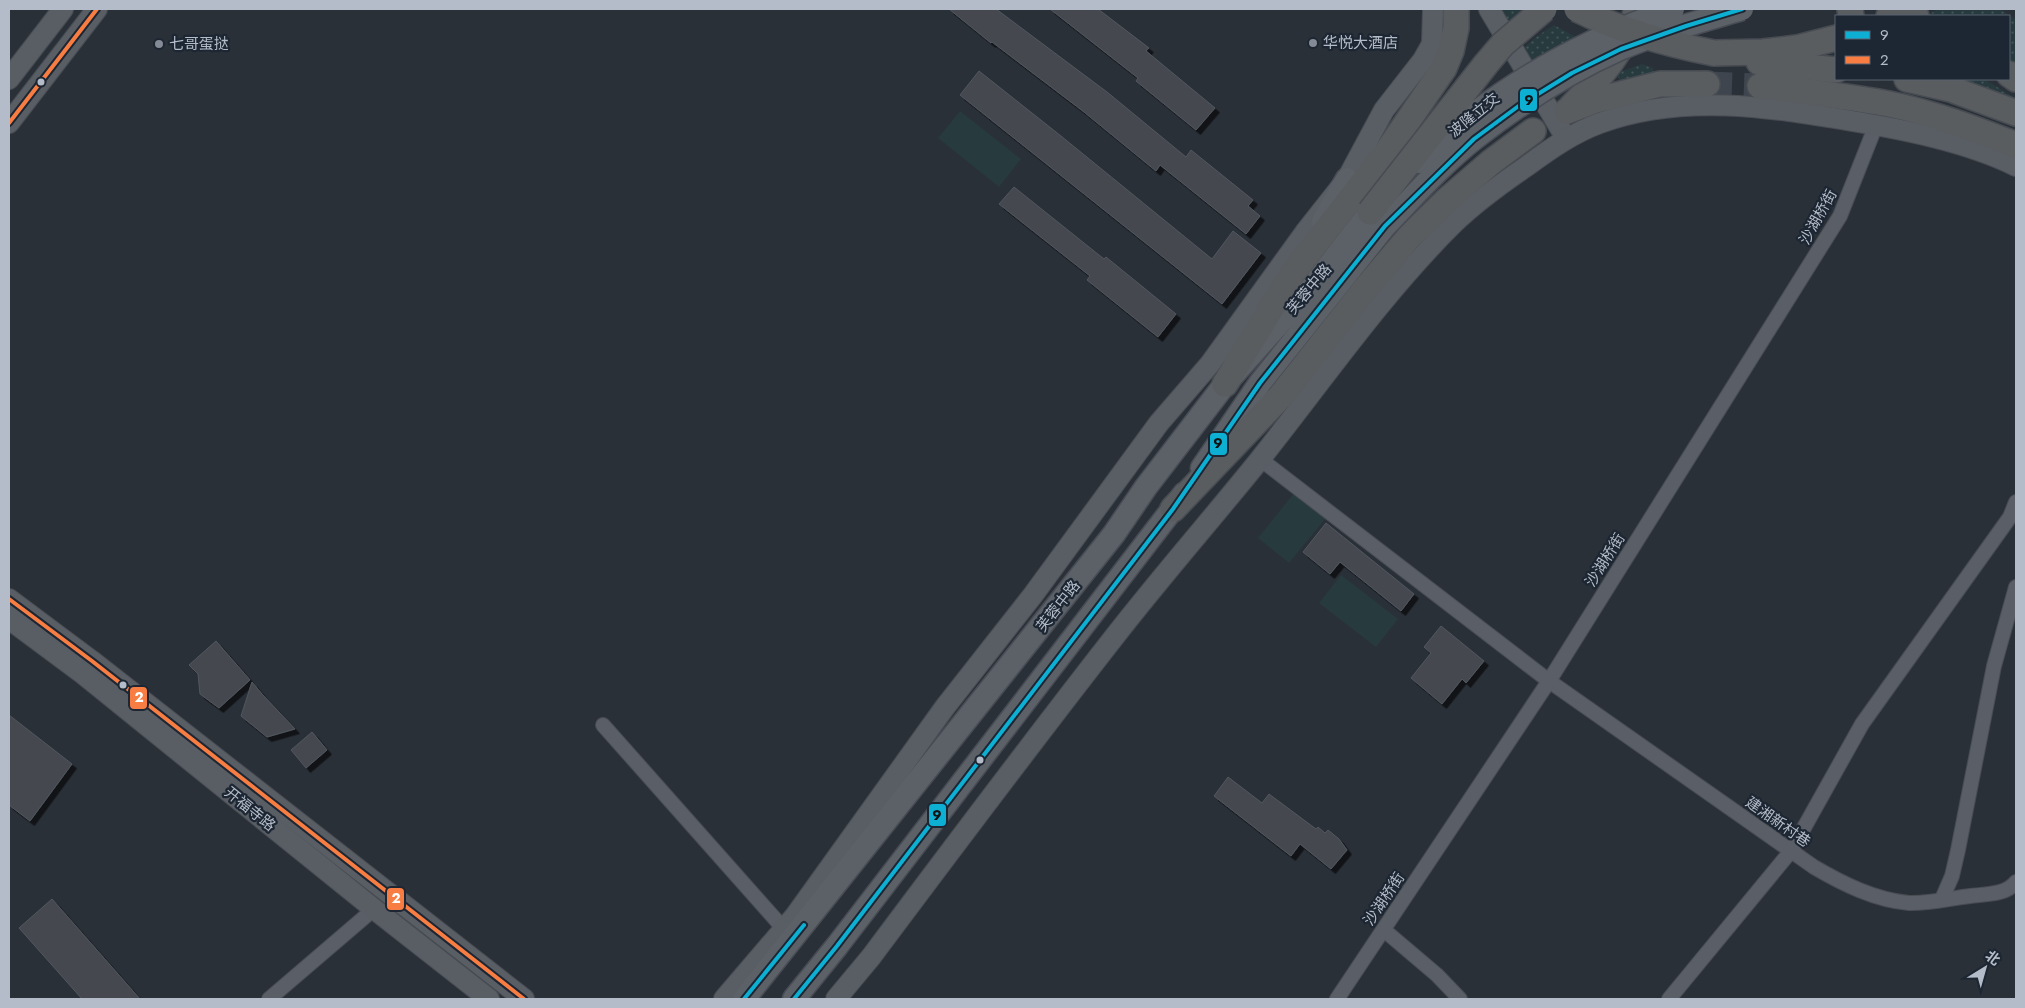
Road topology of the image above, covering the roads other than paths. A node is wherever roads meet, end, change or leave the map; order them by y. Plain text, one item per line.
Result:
1 (63, 9) edge
2 (97, 9) edge
3 (1433, 9) edge
4 (1456, 9) edge
5 (1489, 9) edge
6 (1544, 9) edge
7 (1577, 9) edge
8 (1637, 9) edge
9 (1673, 9) edge
10 (1742, 9) edge
11 (1902, 9) edge
12 (1891, 15) edge
13 (1914, 15) edge
14 (1835, 38) edge
15 (1714, 53) junction
16 (1835, 70) edge
17 (9, 79) edge
18 (1889, 80) edge
19 (1912, 80) edge
20 (1706, 84) tunnel mouth
21 (1760, 86) tunnel mouth
22 (2016, 113) edge
23 (1926, 114) junction
24 (9, 124) edge
25 (1876, 125) junction
26 (1533, 132) dead end
27 (1566, 138) junction
28 (2016, 145) edge
29 (2016, 166) edge
30 (1347, 179) junction
31 (1377, 219) junction
32 (1292, 274) junction
33 (1225, 384) junction
34 (1260, 459) junction
35 (2016, 502) edge
36 (1173, 510) junction
37 (2013, 521) edge
38 (2016, 587) edge
39 (9, 599) edge
40 (9, 619) edge
41 (1548, 681) junction
42 (603, 725) dead end
43 (1790, 851) junction
44 (2016, 882) edge
45 (1942, 899) junction
46 (374, 909) junction
47 (784, 929) junction
48 (1384, 930) junction
49 (269, 999) edge
50 (490, 999) edge
51 (524, 999) edge
52 (724, 999) edge
53 (744, 999) edge
54 (794, 999) edge
55 (836, 999) edge
56 (1337, 999) edge
57 (1460, 999) edge
58 (1669, 999) edge

1 - 17 street
2 - 24 street
3 - 30 street
4 - 32 highway
5 - 27 street
6 - 31 highway, bridge
7 - 15 highway, bridge
8 - 20 highway
9 - 31 main road, 波隆立交, bridge
10 - 31 main road, 波隆立交, bridge
11 - 12 highway
11 - 13 highway
14 - 15 highway
15 - 16 highway
18 - 23 highway
19 - 22 highway
21 - 23 highway
23 - 28 highway
25 - 27 street
25 - 29 street
25 - 41 street, 沙湖桥街
26 - 36 highway
27 - 34 street
30 - 32 main road
30 - 47 street
31 - 33 main road, 芙蓉中路
31 - 36 main road, 芙蓉中路
32 - 33 highway
33 - 53 main road, 芙蓉中路
34 - 41 street, 建湘新村巷
34 - 55 street
35 - 37 street
36 - 54 main road, 芙蓉中路
37 - 43 street
38 - 45 street
39 - 51 street, 开福寺路
40 - 46 street, 开福寺路
41 - 43 street, 建湘新村巷
41 - 48 street, 沙湖桥街
42 - 47 street
43 - 45 street, 建湘新村巷
43 - 58 street
44 - 45 street, 建湘新村巷
46 - 49 street
46 - 50 street, 开福寺路
47 - 52 street
48 - 56 street, 沙湖桥街
48 - 57 street

